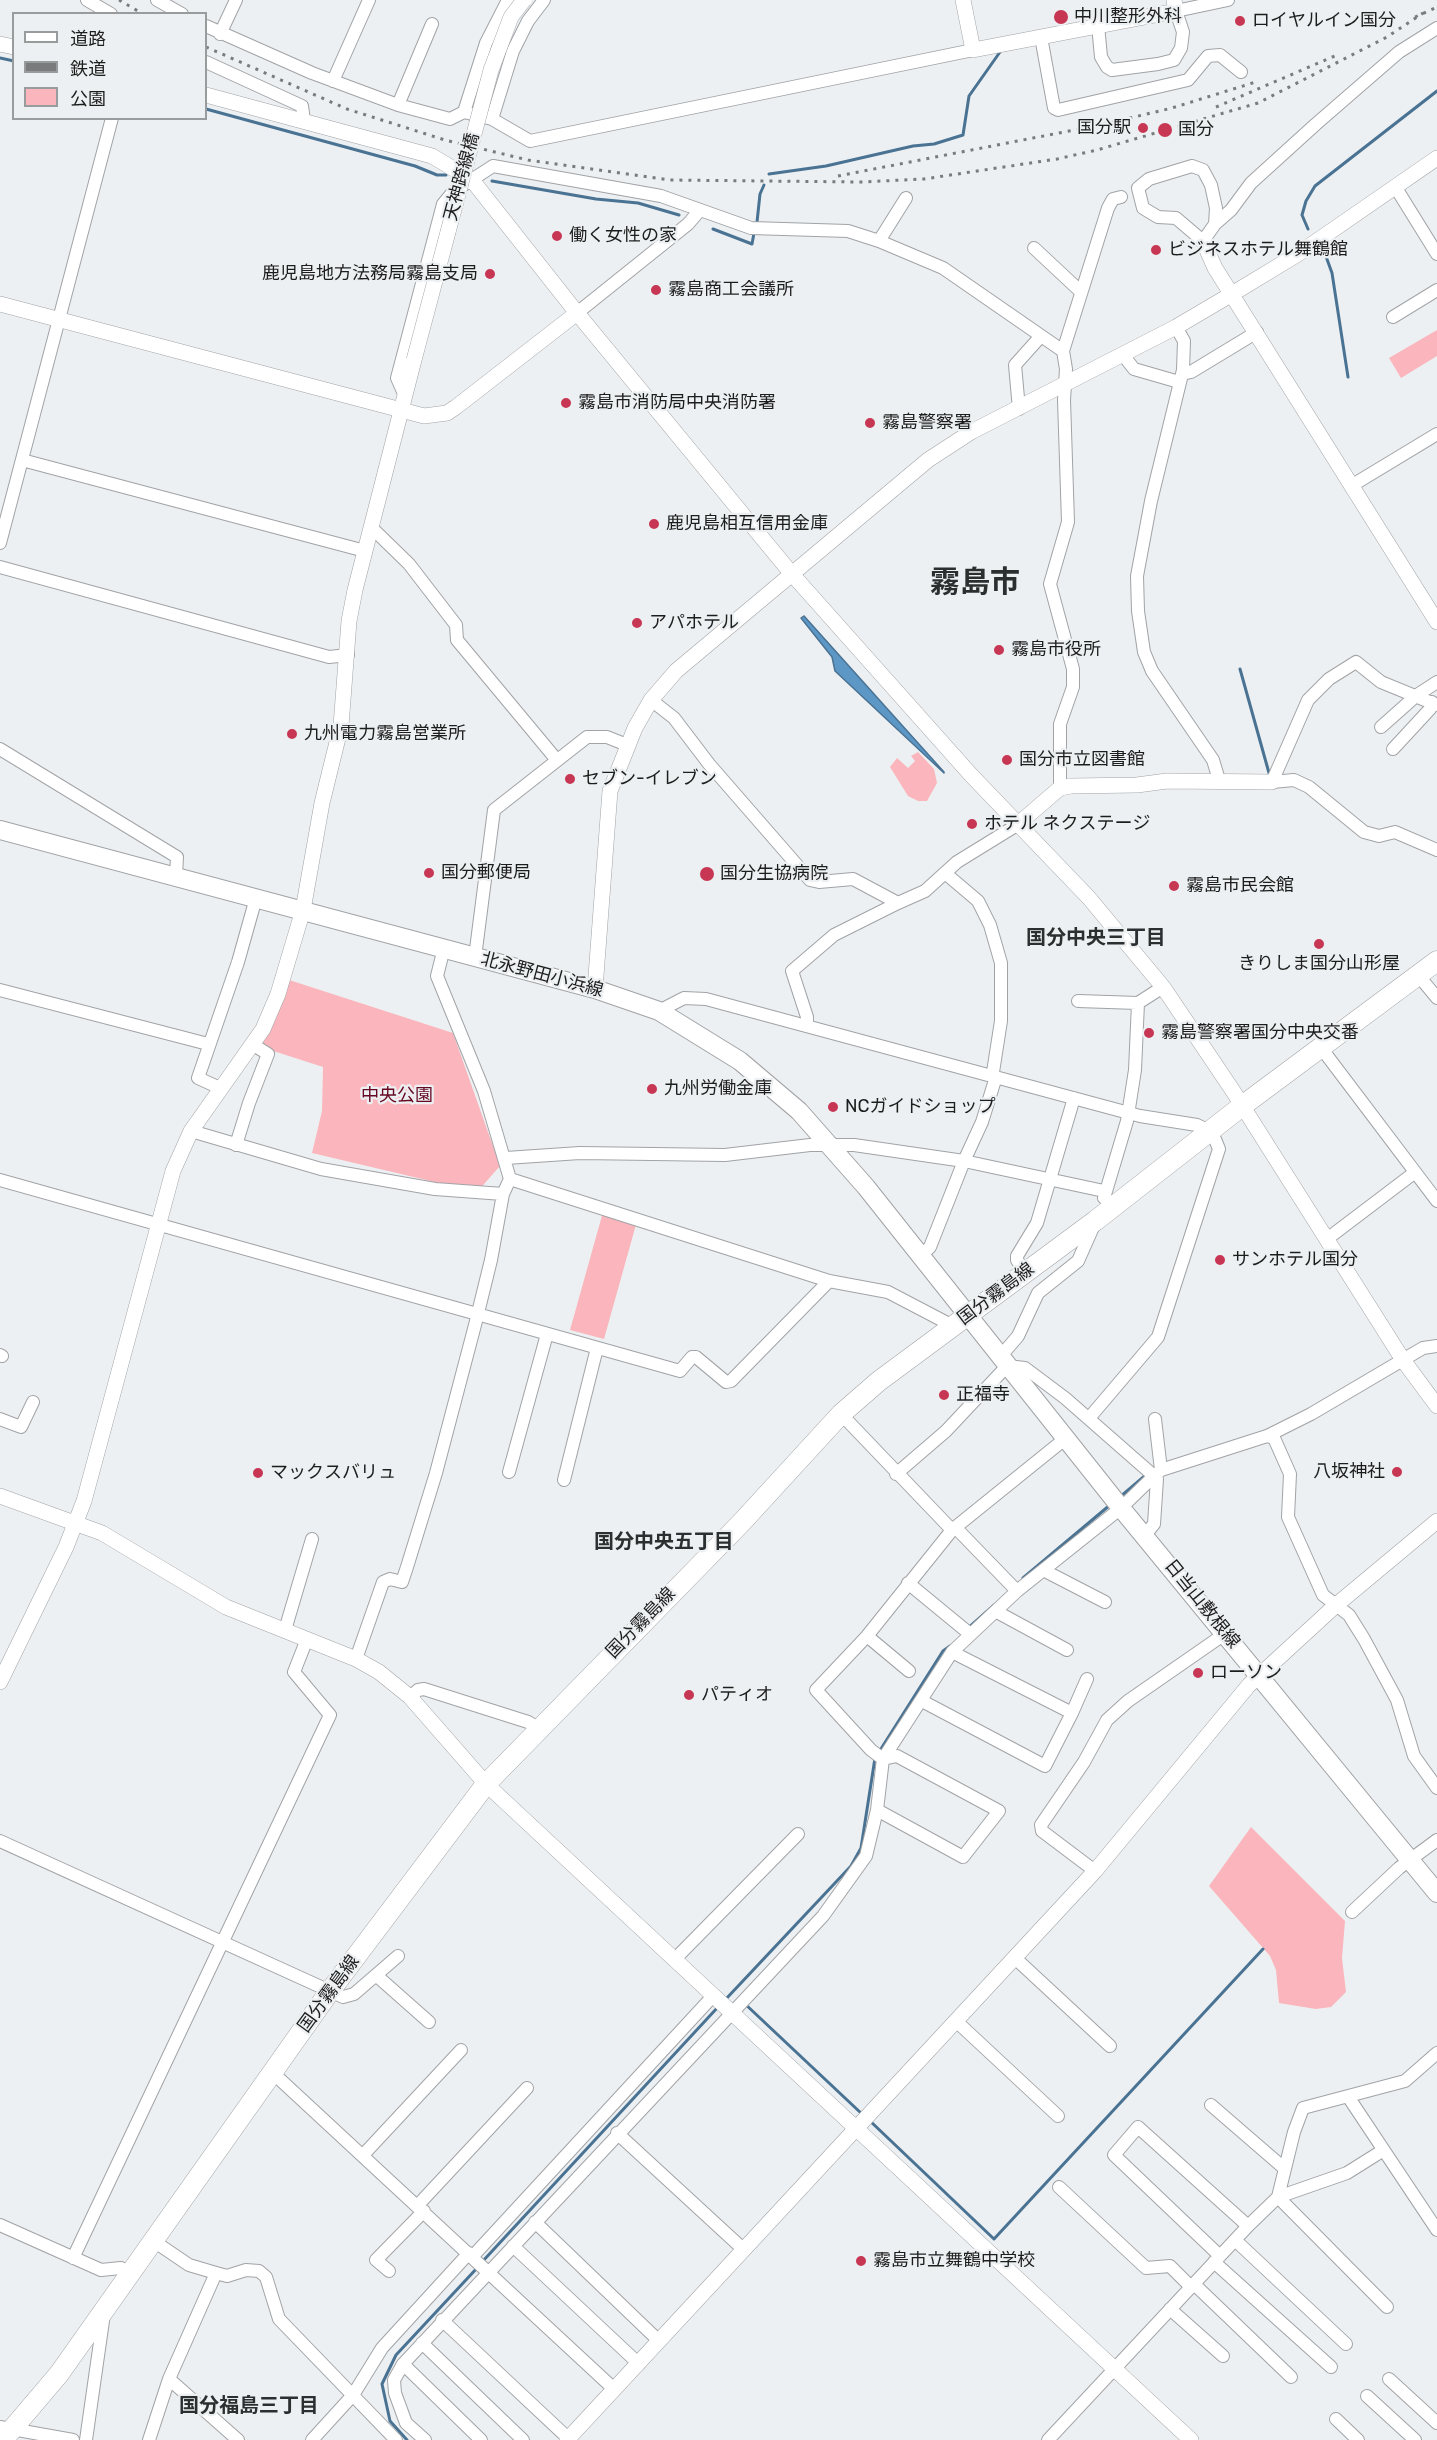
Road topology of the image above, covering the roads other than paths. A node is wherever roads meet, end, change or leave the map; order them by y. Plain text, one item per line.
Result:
1 (87, 0) edge
2 (157, 0) edge
3 (236, 0) edge
4 (369, 0) edge
5 (508, 0) edge
6 (524, 0) edge
7 (544, 0) edge
8 (963, 0) edge
9 (1228, 0) edge
10 (1175, 5) edge
11 (108, 12) edge
12 (178, 12) edge
13 (432, 24) dead end
14 (1098, 25) junction
15 (207, 27) edge
16 (1437, 28) edge
17 (220, 34) junction
18 (1041, 36) junction
19 (973, 50) junction
20 (207, 62) edge
21 (1241, 72) dead end
22 (333, 81) junction
23 (207, 95) edge
24 (398, 105) junction
25 (464, 112) junction
26 (492, 119) junction
27 (111, 120) edge
28 (304, 120) junction
29 (1437, 158) edge
30 (472, 180) junction
31 (1396, 188) junction
32 (1121, 197) dead end
33 (906, 198) dead end
34 (700, 210) junction
35 (1215, 224) junction
36 (879, 241) junction
37 (1203, 241) junction
38 (1034, 248) dead end
39 (1437, 254) edge
40 (1437, 290) edge
41 (1080, 291) junction
42 (1232, 294) junction
43 (0, 304) edge
44 (577, 312) junction
45 (1393, 317) dead end
46 (58, 320) junction
47 (1176, 327) junction
48 (1257, 333) junction
49 (1041, 336) junction
50 (1064, 351) junction
51 (1123, 355) junction
52 (1181, 378) junction
53 (1066, 385) junction
54 (405, 396) junction
55 (1019, 409) junction
56 (400, 412) junction
57 (1437, 434) edge
58 (22, 460) junction
59 (1351, 486) junction
60 (371, 527) junction
61 (0, 543) edge
62 (365, 551) junction
63 (0, 567) edge
64 (790, 573) junction
65 (1437, 622) edge
66 (348, 655) junction
67 (1437, 682) edge
68 (1417, 695) junction
69 (651, 700) junction
70 (1434, 703) edge
71 (1381, 727) dead end
72 (627, 745) junction
73 (0, 749) edge
74 (1393, 749) dead end
75 (556, 759) junction
76 (1219, 780) junction
77 (1272, 782) junction
78 (1060, 788) junction
79 (1017, 825) junction
80 (0, 830) edge
81 (1437, 850) edge
82 (945, 873) junction
83 (176, 876) junction
84 (256, 897) junction
85 (898, 903) junction
86 (303, 910) junction
87 (444, 948) junction
88 (475, 957) junction
89 (1437, 961) edge
90 (1418, 975) junction
91 (1163, 987) junction
92 (595, 988) junction
93 (0, 990) edge
94 (1437, 998) edge
95 (1078, 1001) dead end
96 (1138, 1003) junction
97 (659, 1011) junction
98 (807, 1026) junction
99 (208, 1044) junction
100 (252, 1044) junction
101 (1322, 1049) junction
102 (994, 1077) junction
103 (220, 1088) junction
104 (1074, 1098) junction
105 (1242, 1106) junction
106 (1128, 1112) junction
107 (191, 1131) junction
108 (1212, 1132) junction
109 (829, 1144) junction
110 (236, 1145) junction
111 (506, 1158) junction
112 (964, 1161) junction
113 (1414, 1173) junction
114 (510, 1179) junction
115 (1051, 1179) junction
116 (0, 1180) edge
117 (503, 1194) junction
118 (1437, 1199) edge
119 (1103, 1207) junction
120 (158, 1225) junction
121 (1327, 1239) junction
122 (920, 1257) junction
123 (1025, 1273) junction
124 (829, 1281) junction
125 (477, 1315) junction
126 (960, 1321) junction
127 (547, 1334) junction
128 (1437, 1346) edge
129 (597, 1348) junction
130 (1403, 1360) junction
131 (1003, 1362) junction
132 (33, 1402) dead end
133 (1437, 1406) edge
134 (841, 1414) junction
135 (1090, 1417) junction
136 (0, 1419) edge
137 (1155, 1419) dead end
138 (1268, 1436) junction
139 (1066, 1438) junction
140 (509, 1472) dead end
141 (1153, 1472) junction
142 (896, 1474) junction
143 (564, 1480) dead end
144 (0, 1496) edge
145 (1117, 1503) junction
146 (1437, 1521) edge
147 (75, 1524) junction
148 (954, 1529) junction
149 (1146, 1535) junction
150 (312, 1539) dead end
151 (1045, 1571) junction
152 (908, 1582) junction
153 (1014, 1588) junction
154 (1105, 1602) dead end
155 (1335, 1606) junction
156 (997, 1612) junction
157 (285, 1630) junction
158 (966, 1631) junction
159 (1226, 1633) junction
160 (867, 1636) junction
161 (307, 1639) junction
162 (1067, 1650) dead end
163 (952, 1652) junction
164 (356, 1659) junction
165 (909, 1671) dead end
166 (1258, 1675) junction
167 (1087, 1679) dead end
168 (0, 1682) edge
169 (410, 1697) junction
170 (922, 1701) junction
171 (1072, 1713) junction
172 (538, 1728) junction
173 (878, 1755) junction
174 (486, 1784) junction
175 (1437, 1788) edge
176 (877, 1810) junction
177 (798, 1834) dead end
178 (0, 1840) edge
179 (1437, 1840) edge
180 (1410, 1860) junction
181 (1095, 1871) junction
182 (1437, 1893) edge
183 (1352, 1912) dead end
184 (222, 1942) junction
185 (398, 1956) dead end
186 (1015, 1958) junction
187 (674, 1960) junction
188 (377, 1976) junction
189 (330, 1991) junction
190 (722, 2005) junction
191 (956, 2021) junction
192 (429, 2022) dead end
193 (1110, 2046) dead end
194 (461, 2050) dead end
195 (1437, 2053) edge
196 (273, 2073) junction
197 (527, 2088) dead end
198 (1349, 2098) junction
199 (1211, 2105) dead end
200 (1058, 2116) dead end
201 (856, 2130) junction
202 (617, 2133) junction
203 (1382, 2151) junction
204 (363, 2154) junction
205 (1285, 2169) junction
206 (1059, 2187) dead end
207 (1278, 2197) junction
208 (421, 2208) junction
209 (534, 2222) junction
210 (0, 2225) edge
211 (1248, 2226) junction
212 (1437, 2230) edge
213 (1235, 2240) junction
214 (154, 2242) junction
215 (513, 2246) junction
216 (743, 2249) junction
217 (472, 2256) junction
218 (73, 2258) junction
219 (1217, 2259) junction
220 (488, 2270) junction
221 (389, 2271) dead end
222 (216, 2273) junction
223 (131, 2274) junction
224 (1192, 2285) junction
225 (1387, 2307) dead end
226 (104, 2308) junction
227 (1170, 2309) junction
228 (442, 2320) junction
229 (659, 2341) junction
230 (422, 2343) junction
231 (1346, 2344) dead end
232 (1224, 2356) dead end
233 (403, 2364) junction
234 (639, 2364) junction
235 (1331, 2367) dead end
236 (1114, 2369) junction
237 (1291, 2378) dead end
238 (169, 2379) junction
239 (1389, 2379) dead end
240 (614, 2389) junction
241 (353, 2395) junction
242 (1367, 2396) dead end
243 (1336, 2419) dead end
244 (1437, 2423) edge
245 (5, 2432) edge
246 (73, 2440) edge
247 (86, 2440) edge
248 (149, 2440) edge
249 (238, 2440) edge
250 (312, 2440) edge
251 (396, 2440) edge
252 (425, 2440) edge
253 (481, 2440) edge
254 (523, 2440) edge
255 (569, 2440) edge
256 (1048, 2440) edge
257 (1191, 2440) edge
258 (1358, 2440) edge
259 (1415, 2440) edge

1 - 11 street
2 - 12 street
3 - 17 street
4 - 22 street
5 - 25 street
6 - 54 street, 天神跨線橋, bridge
7 - 26 street
8 - 19 street
9 - 10 street
10 - 14 street
10 - 14 street
13 - 24 street
14 - 18 street
15 - 17 street
16 - 35 street
17 - 22 street
18 - 19 street
18 - 21 street
19 - 26 street
20 - 28 street
22 - 24 street
23 - 28 street
24 - 25 street
25 - 26 street
27 - 46 street
28 - 30 street
29 - 31 street
30 - 34 street
30 - 44 street
30 - 54 street
31 - 39 street
31 - 42 street
32 - 41 street
33 - 36 street
34 - 36 street
34 - 44 street
35 - 37 street
35 - 37 street
36 - 49 street
37 - 42 street
38 - 41 street
40 - 45 street
41 - 50 street
42 - 47 street
42 - 48 street
43 - 46 street
44 - 56 street
44 - 64 street
46 - 56 street
46 - 58 street
47 - 51 street
47 - 52 street
48 - 52 street
48 - 59 street
49 - 50 street
49 - 55 street
50 - 53 street
51 - 52 street
51 - 53 street
52 - 76 street
53 - 55 street
53 - 78 street
54 - 56 street, 天神跨線橋
55 - 64 street
56 - 60 street, 天神跨線橋
57 - 59 street
58 - 61 street
58 - 62 street
59 - 65 street
60 - 62 street, 天神跨線橋
60 - 75 street
62 - 66 street, 天神跨線橋
63 - 66 street
64 - 69 street
64 - 79 street
66 - 86 street, 天神跨線橋
67 - 68 street
68 - 70 street
68 - 71 street
68 - 77 street
69 - 72 street
69 - 85 street
70 - 74 street
72 - 75 street
72 - 92 street
73 - 83 street
75 - 88 street
76 - 77 street
76 - 78 street
77 - 81 street
78 - 79 street
79 - 82 street
79 - 91 street
80 - 83 main road, 北永野田小浜線
82 - 85 street
82 - 102 street
83 - 84 main road, 北永野田小浜線
84 - 86 main road, 北永野田小浜線
84 - 99 street
85 - 98 street
86 - 87 main road, 北永野田小浜線
86 - 100 street, 天神跨線橋
87 - 88 main road, 北永野田小浜線
87 - 111 street
88 - 92 main road, 北永野田小浜線
89 - 90 main road, 国分霧島線
90 - 94 street
90 - 101 main road, 国分霧島線
91 - 96 street
91 - 105 street
92 - 97 main road, 北永野田小浜線
93 - 99 street
95 - 96 street
96 - 106 street
97 - 98 street
97 - 109 main road, 北永野田小浜線
98 - 102 street
99 - 103 street
100 - 103 street, 天神跨線橋
100 - 110 street
101 - 105 main road, 国分霧島線
101 - 113 street
102 - 104 street
102 - 112 street
103 - 107 street, 天神跨線橋
104 - 106 street
104 - 115 street
105 - 108 main road, 国分霧島線
105 - 121 street
106 - 108 street
106 - 119 street
107 - 110 street
107 - 120 street, 天神跨線橋
108 - 119 main road, 国分霧島線
108 - 135 street
109 - 111 street
109 - 112 street
109 - 122 main road, 北永野田小浜線
110 - 117 street
111 - 114 street
112 - 115 street
112 - 122 street
113 - 118 street
113 - 121 street
114 - 117 street
114 - 124 street
115 - 119 street
115 - 123 street
116 - 120 street
117 - 125 street
119 - 123 main road, 国分霧島線
119 - 131 street
120 - 125 street
120 - 147 street, 天神跨線橋
121 - 130 street
122 - 126 main road, 北永野田小浜線
123 - 126 main road, 国分霧島線
124 - 126 street
124 - 129 street
125 - 127 street
125 - 164 street
126 - 131 main road, 日当山敷根線
126 - 134 main road, 国分霧島線
127 - 129 street
127 - 140 street
128 - 130 street
129 - 143 street
130 - 133 street
130 - 138 street
131 - 135 street
131 - 139 main road, 日当山敷根線
131 - 142 street
132 - 136 street
134 - 142 street
134 - 172 main road, 国分霧島線
135 - 141 street
137 - 141 street
138 - 141 street
138 - 155 street
139 - 145 main road, 日当山敷根線
139 - 148 street
141 - 145 street
141 - 149 street
142 - 148 street
144 - 147 street
145 - 149 main road, 日当山敷根線
145 - 151 street
146 - 155 street
147 - 157 street
147 - 168 street, 天神跨線橋
148 - 152 street
148 - 153 street
149 - 159 main road, 日当山敷根線
150 - 157 street
151 - 153 street
151 - 154 street
152 - 158 street
152 - 160 street
153 - 156 street
155 - 166 street
155 - 175 street
156 - 158 street
156 - 162 street
157 - 161 street
158 - 163 street
159 - 166 main road, 日当山敷根線
159 - 181 street
160 - 165 street
160 - 173 street
161 - 164 street
161 - 184 street
163 - 170 street
163 - 171 street
164 - 169 street
166 - 180 main road, 日当山敷根線
166 - 181 street
167 - 171 street
169 - 172 street
169 - 174 street
170 - 171 street
170 - 173 street
172 - 174 main road, 国分霧島線
173 - 176 street
173 - 176 street
174 - 187 street
174 - 189 main road, 国分霧島線
176 - 190 street
177 - 187 street
178 - 184 street
179 - 180 street
180 - 182 main road, 日当山敷根線
180 - 183 street
181 - 186 street
184 - 189 street
184 - 218 street
185 - 188 street
186 - 191 street
186 - 193 street
187 - 190 street
188 - 189 street
188 - 192 street
189 - 196 main road, 国分霧島線
190 - 201 street
190 - 202 street
190 - 217 street
191 - 200 street
191 - 201 street
194 - 204 street
195 - 198 street
196 - 204 street
196 - 214 main road, 国分霧島線
197 - 208 street
198 - 203 street
198 - 205 street
199 - 205 street
201 - 216 street
201 - 236 street
202 - 209 street
202 - 216 street
203 - 207 street
203 - 212 street
204 - 208 street
205 - 207 street
206 - 224 street
207 - 211 street
207 - 225 street
208 - 217 street
208 - 221 street
209 - 215 street
209 - 229 street
210 - 218 street
211 - 213 street
211 - 219 street
213 - 219 street
213 - 231 street
214 - 222 street
214 - 223 main road, 国分霧島線
215 - 220 street
215 - 234 street
216 - 229 street
217 - 220 street
217 - 241 street
218 - 223 street
219 - 224 street
219 - 235 street
220 - 228 street
220 - 240 street
222 - 238 street
222 - 241 street
223 - 226 main road, 国分霧島線
224 - 227 street
224 - 237 street
226 - 245 main road, 国分霧島線
226 - 247 street
227 - 232 street
227 - 236 street
228 - 230 street
228 - 255 street
229 - 234 street
230 - 233 street
230 - 254 street
233 - 252 street
233 - 253 street
234 - 240 street
236 - 256 street
236 - 257 street
238 - 248 street
238 - 249 street
239 - 244 street
240 - 255 street
241 - 250 street
241 - 251 street
242 - 259 street
243 - 258 street
245 - 246 street

